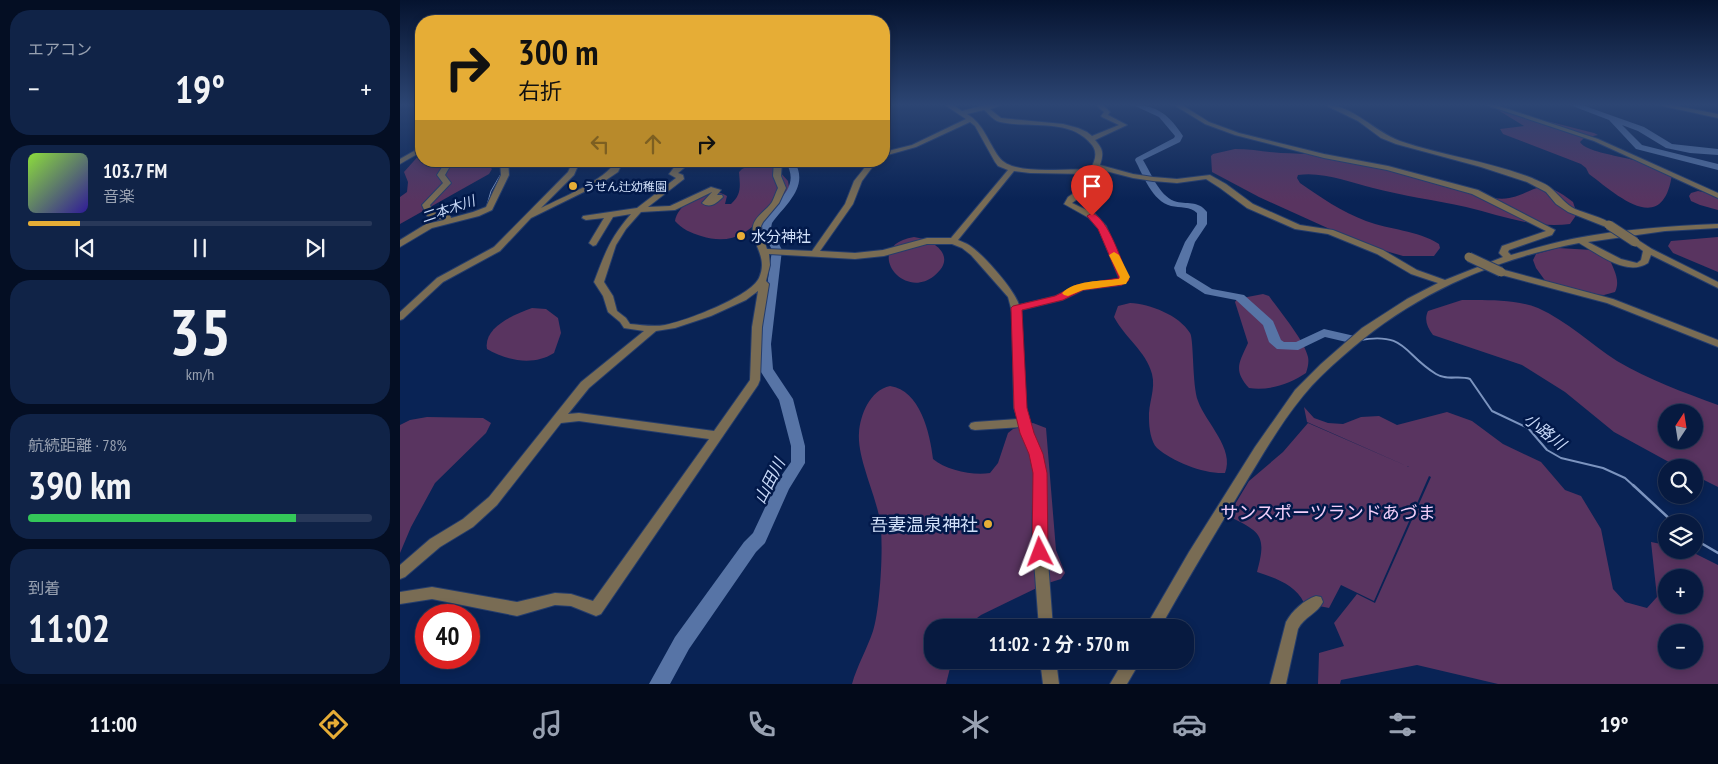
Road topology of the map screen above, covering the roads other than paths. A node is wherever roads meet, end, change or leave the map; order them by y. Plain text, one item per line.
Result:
1 (934, 137) edge
2 (984, 137) edge
3 (1089, 137) edge
4 (1098, 137) edge
5 (1249, 137) edge
6 (1384, 137) edge
7 (1587, 137) edge
8 (1091, 140) junction
9 (890, 152) edge
10 (415, 153) edge
11 (400, 162) edge
12 (446, 167) edge
13 (504, 167) edge
14 (574, 167) edge
15 (617, 167) edge
16 (680, 167) edge
17 (778, 167) edge
18 (869, 167) edge
19 (1012, 169) junction
20 (1094, 169) junction
21 (1718, 196) edge
22 (719, 197) dead end
23 (639, 210) junction
24 (610, 215) junction
25 (529, 217) junction
26 (586, 218) dead end
27 (448, 219) junction
28 (1718, 226) edge
29 (615, 240) junction
30 (1580, 240) junction
31 (953, 241) junction
32 (400, 244) edge
33 (767, 250) junction
34 (1649, 251) junction
35 (814, 254) junction
36 (1508, 257) junction
37 (1469, 258) dead end
38 (762, 282) junction
39 (1443, 282) junction
40 (1718, 284) edge
41 (1017, 308) junction
42 (400, 317) edge
43 (653, 329) junction
44 (1718, 344) edge
45 (556, 419) junction
46 (1024, 423) junction
47 (975, 426) dead end
48 (718, 436) junction
49 (400, 573) edge
50 (400, 598) edge
51 (1316, 602) dead end
52 (1045, 619) edge
53 (1157, 619) edge
54 (1049, 669) edge
55 (1127, 669) edge
56 (1051, 684) edge
57 (1118, 684) edge
58 (1278, 684) edge

1 - 9 street
2 - 19 street
3 - 8 street
4 - 8 street
5 - 36 street
6 - 34 street, bridge
7 - 21 street
8 - 20 street
10 - 11 street
12 - 27 street
13 - 27 street
14 - 25 street
15 - 25 street
16 - 23 street
17 - 33 street
18 - 35 street
19 - 20 street
19 - 31 street
20 - 39 street
20 - 41 street
22 - 23 street
23 - 24 street
23 - 29 street
24 - 26 street
24 - 29 street
25 - 42 street
27 - 32 street
28 - 30 street
29 - 43 street
30 - 34 street
30 - 36 street
31 - 35 street
31 - 41 street
33 - 35 street
33 - 38 street
34 - 40 street
36 - 39 street
37 - 44 street, bridge
38 - 43 street
38 - 48 street
39 - 53 street
41 - 46 street
43 - 45 street
45 - 48 street
45 - 49 street
46 - 47 street
46 - 52 street
48 - 50 street
51 - 58 street
54 - 56 street
55 - 57 street

